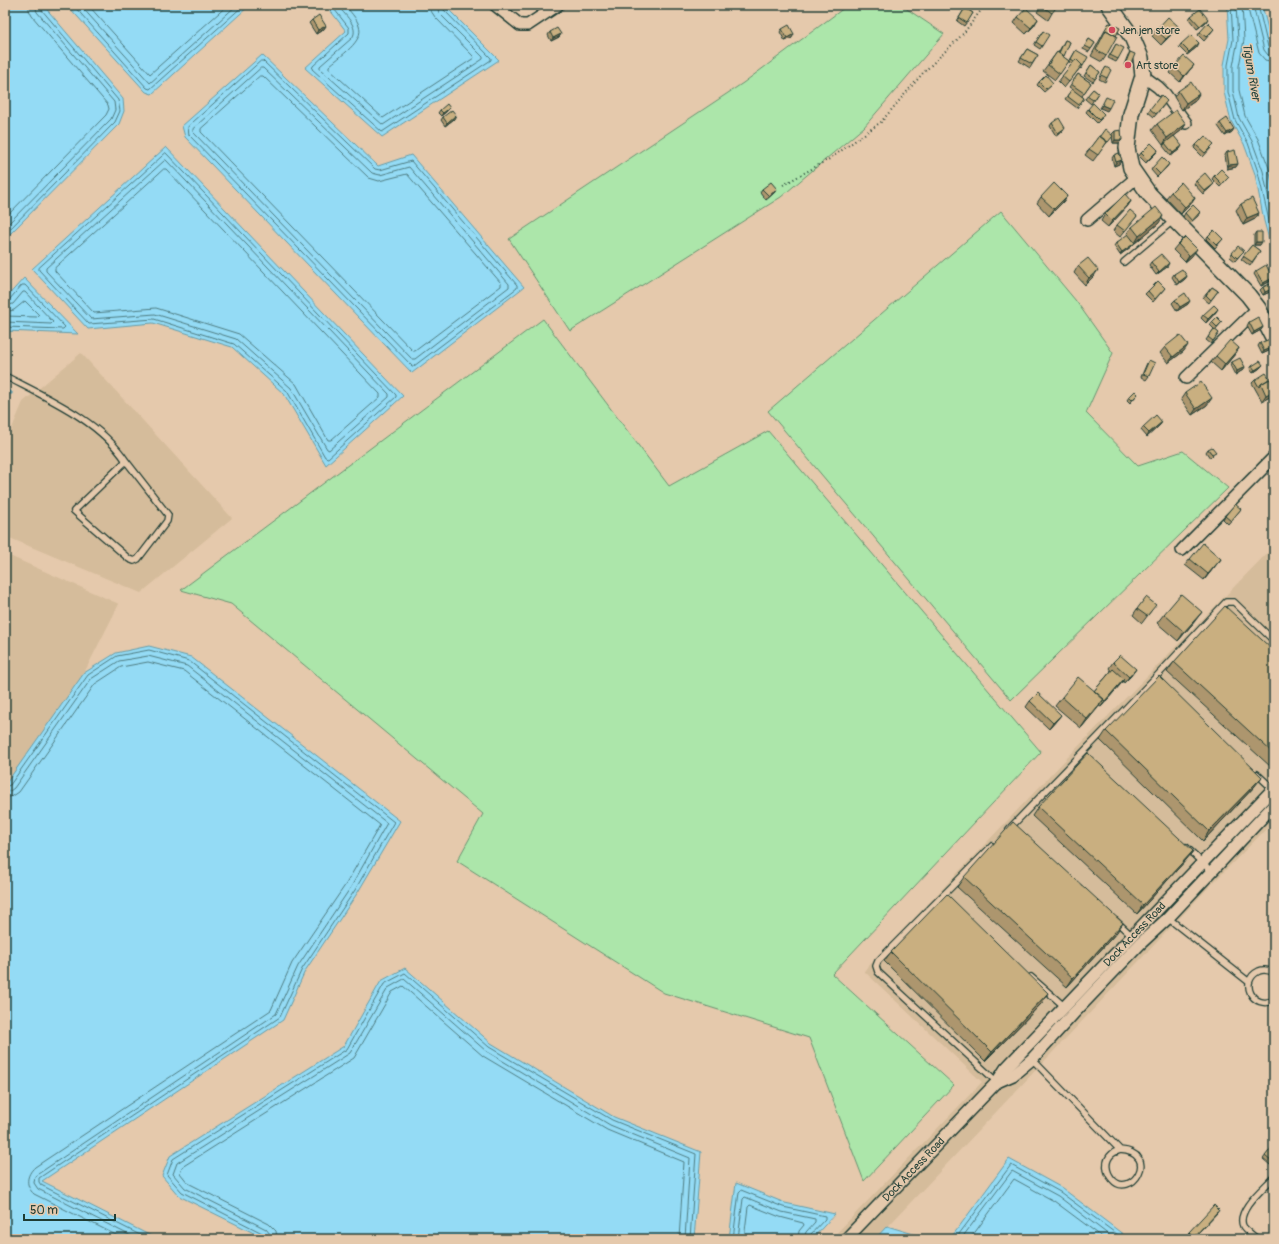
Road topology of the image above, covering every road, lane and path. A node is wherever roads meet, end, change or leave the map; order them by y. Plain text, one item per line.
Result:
1 (495, 5) edge
2 (558, 5) edge
3 (985, 5) edge
4 (1109, 5) edge
5 (1143, 76) junction
6 (1186, 123) edge
7 (1137, 177) junction
8 (783, 185) dead end
9 (1087, 220) dead end
10 (1174, 220) junction
11 (1124, 262) dead end
12 (1258, 308) junction
13 (1274, 339) edge
14 (5, 376) edge
15 (1186, 378) dead end
16 (1274, 457) edge
17 (126, 461) junction
18 (1182, 550) dead end
19 (1274, 641) edge
20 (1155, 678) junction
21 (1161, 684) edge
22 (1084, 752) junction
23 (1090, 757) edge
24 (1250, 768) edge
25 (1274, 789) edge
26 (1274, 806) edge
27 (1014, 824) junction
28 (1019, 829) edge
29 (1003, 835) edge
30 (997, 841) edge
31 (1180, 842) edge
32 (1203, 863) junction
33 (1212, 872) junction
34 (943, 897) junction
35 (948, 902) edge
36 (1110, 915) edge
37 (1168, 918) junction
38 (1137, 940) junction
39 (1024, 970) edge
40 (1274, 973) edge
41 (1249, 982) junction
42 (1274, 1000) edge
43 (1069, 1010) junction
44 (1032, 1059) junction
45 (998, 1082) junction
46 (1120, 1150) junction
47 (1274, 1177) edge
48 (846, 1239) edge
49 (1257, 1239) edge

1 - 2 street
3 - 8 path
4 - 5 street
5 - 6 street
5 - 7 street
7 - 9 street
7 - 10 street
10 - 11 lane
10 - 12 street
12 - 13 street
12 - 15 street
14 - 17 lane
16 - 18 street
17 - 17 lane
19 - 20 lane
20 - 21 lane
20 - 22 lane
22 - 23 lane
22 - 27 lane
24 - 25 lane
25 - 32 street, Dock Access Road
26 - 33 street, Dock Access Road
27 - 28 lane
27 - 29 lane
30 - 34 lane
31 - 32 lane
32 - 33 lane
32 - 38 street, Dock Access Road
33 - 37 street, Dock Access Road
34 - 35 lane
34 - 45 lane
36 - 38 lane
37 - 38 street, Dock Access Road
37 - 41 lane
38 - 43 street, Dock Access Road
39 - 43 lane
40 - 41 lane
41 - 42 lane
43 - 44 street, Dock Access Road
43 - 45 street, Dock Access Road
44 - 45 street, Dock Access Road
44 - 46 lane
45 - 48 street, Dock Access Road
46 - 46 lane
47 - 49 lane

